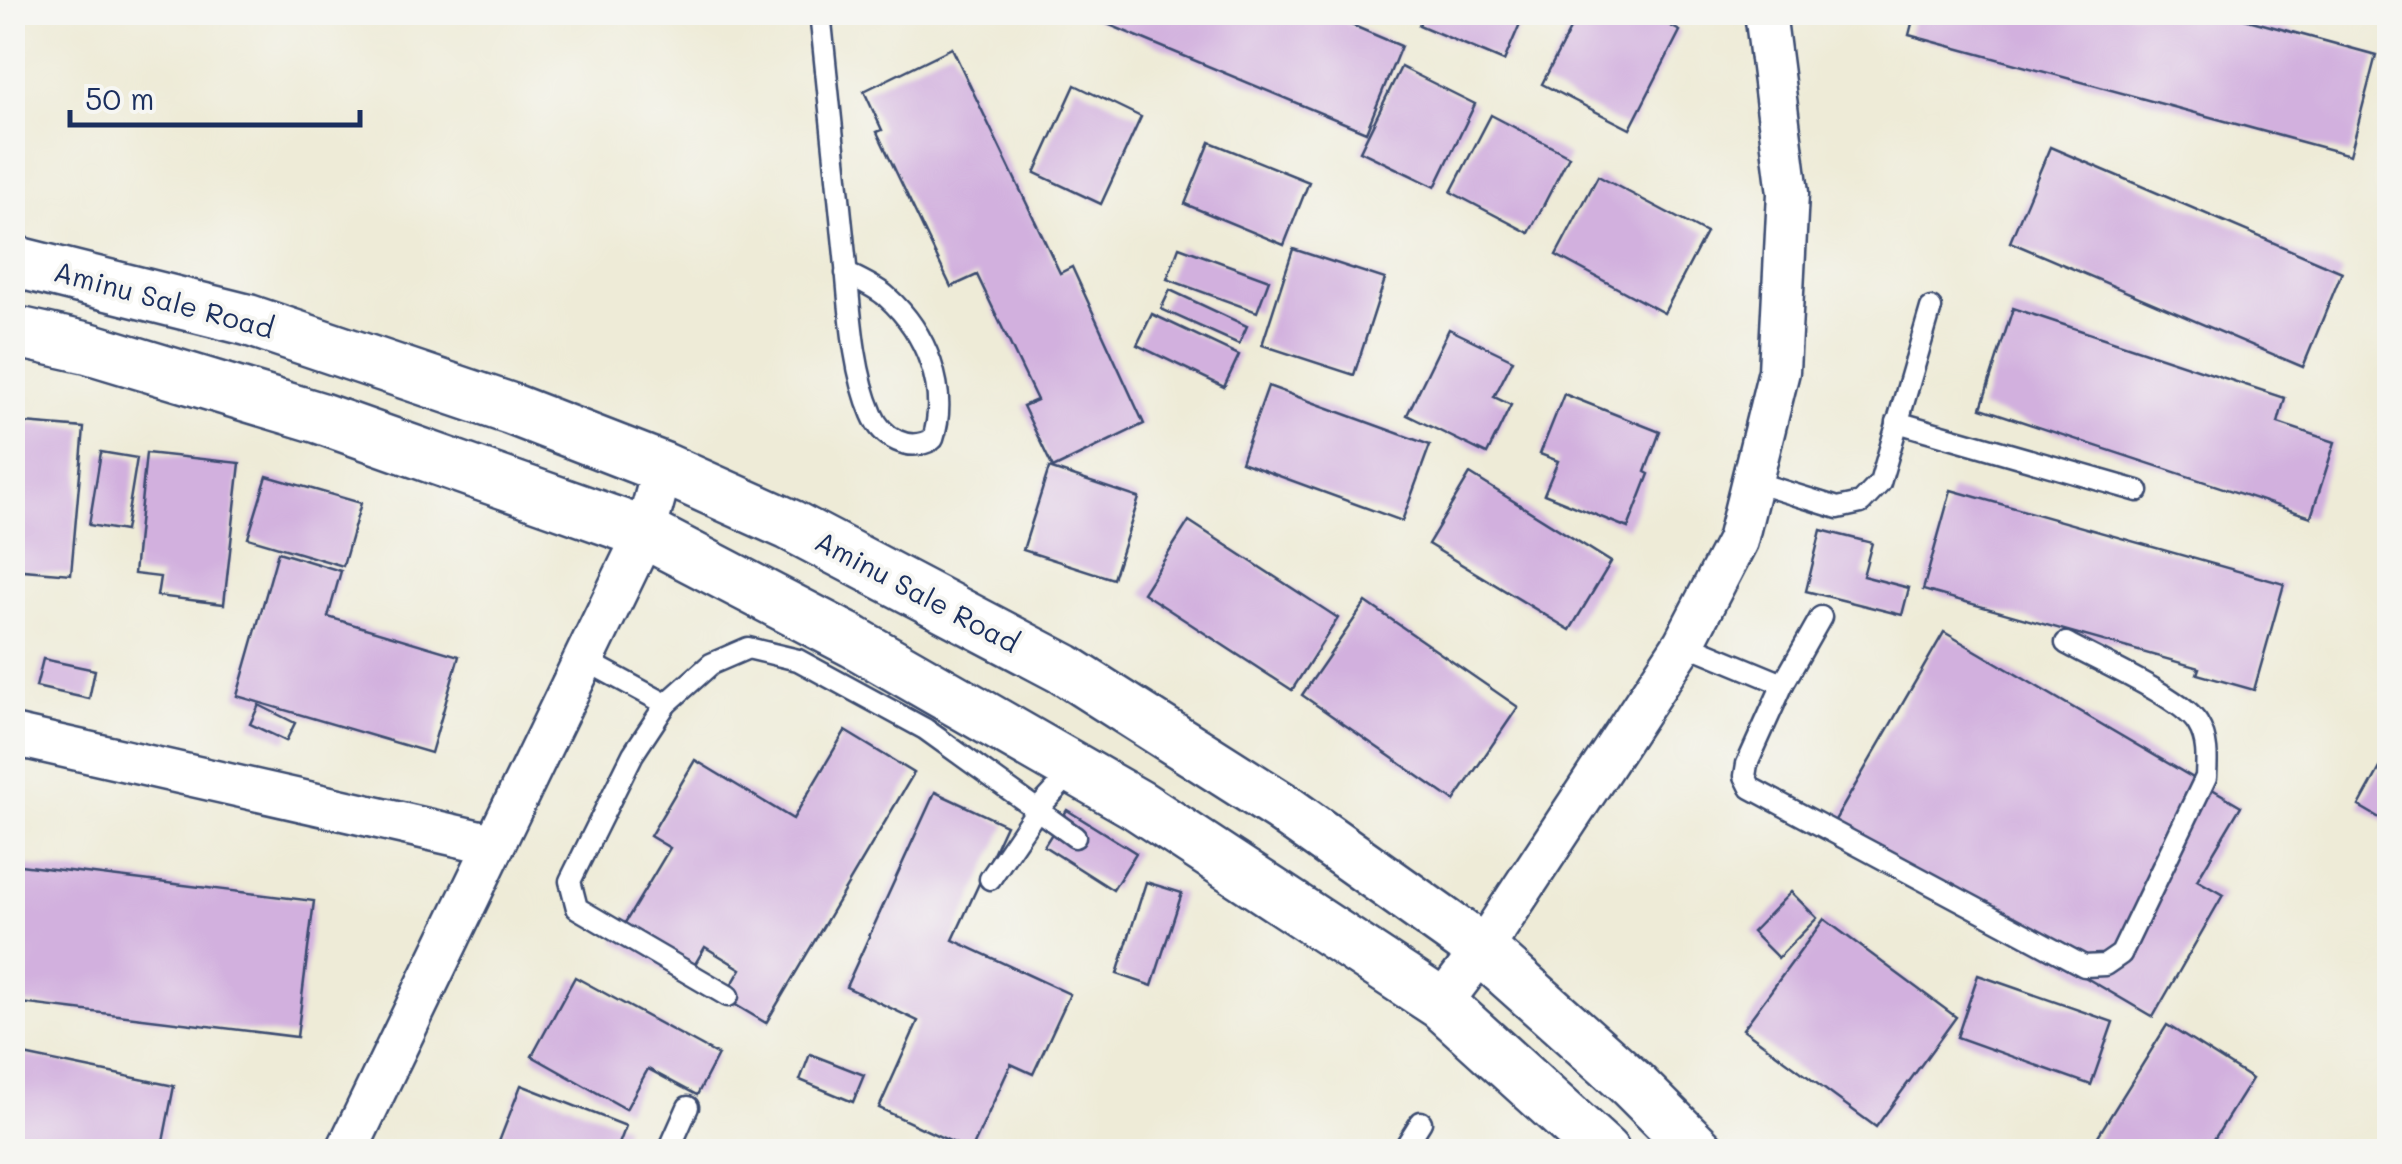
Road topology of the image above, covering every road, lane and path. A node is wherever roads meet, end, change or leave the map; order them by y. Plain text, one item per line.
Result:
1 (820, 12) edge
2 (1765, 12) edge
3 (12, 262) edge
4 (846, 273) junction
5 (1931, 308) dead end
6 (12, 331) edge
7 (1897, 422) junction
8 (664, 468) junction
9 (1751, 481) junction
10 (2138, 491) dead end
11 (644, 534) junction
12 (1821, 617) dead end
13 (1684, 643) junction
14 (2066, 644) dead end
15 (583, 659) junction
16 (1784, 684) junction
17 (666, 704) junction
18 (12, 735) edge
19 (1075, 769) junction
20 (1038, 810) junction
21 (1076, 837) dead end
22 (493, 844) junction
23 (990, 878) dead end
24 (1482, 950) junction
25 (728, 996) dead end
26 (1441, 1004) junction
27 (688, 1106) dead end
28 (1421, 1122) dead end
29 (346, 1152) edge
30 (668, 1152) edge
31 (1402, 1152) edge
32 (1604, 1152) edge
33 (1700, 1152) edge

1 - 4 lane
2 - 9 street
3 - 8 street, Aminu Sale Road
4 - 4 lane
5 - 7 lane
6 - 11 street
7 - 9 lane
7 - 10 lane
8 - 11 street
8 - 24 street, Aminu Sale Road
9 - 13 street
11 - 15 street
11 - 19 street
12 - 16 lane
13 - 16 lane
13 - 24 street
14 - 16 lane
15 - 17 lane
15 - 22 street
17 - 20 lane
17 - 25 lane
18 - 22 street
19 - 20 lane
19 - 26 street
20 - 21 lane
20 - 23 lane
22 - 29 street
24 - 26 street
24 - 33 street, Aminu Sale Road
26 - 32 street
27 - 30 lane
28 - 31 lane

